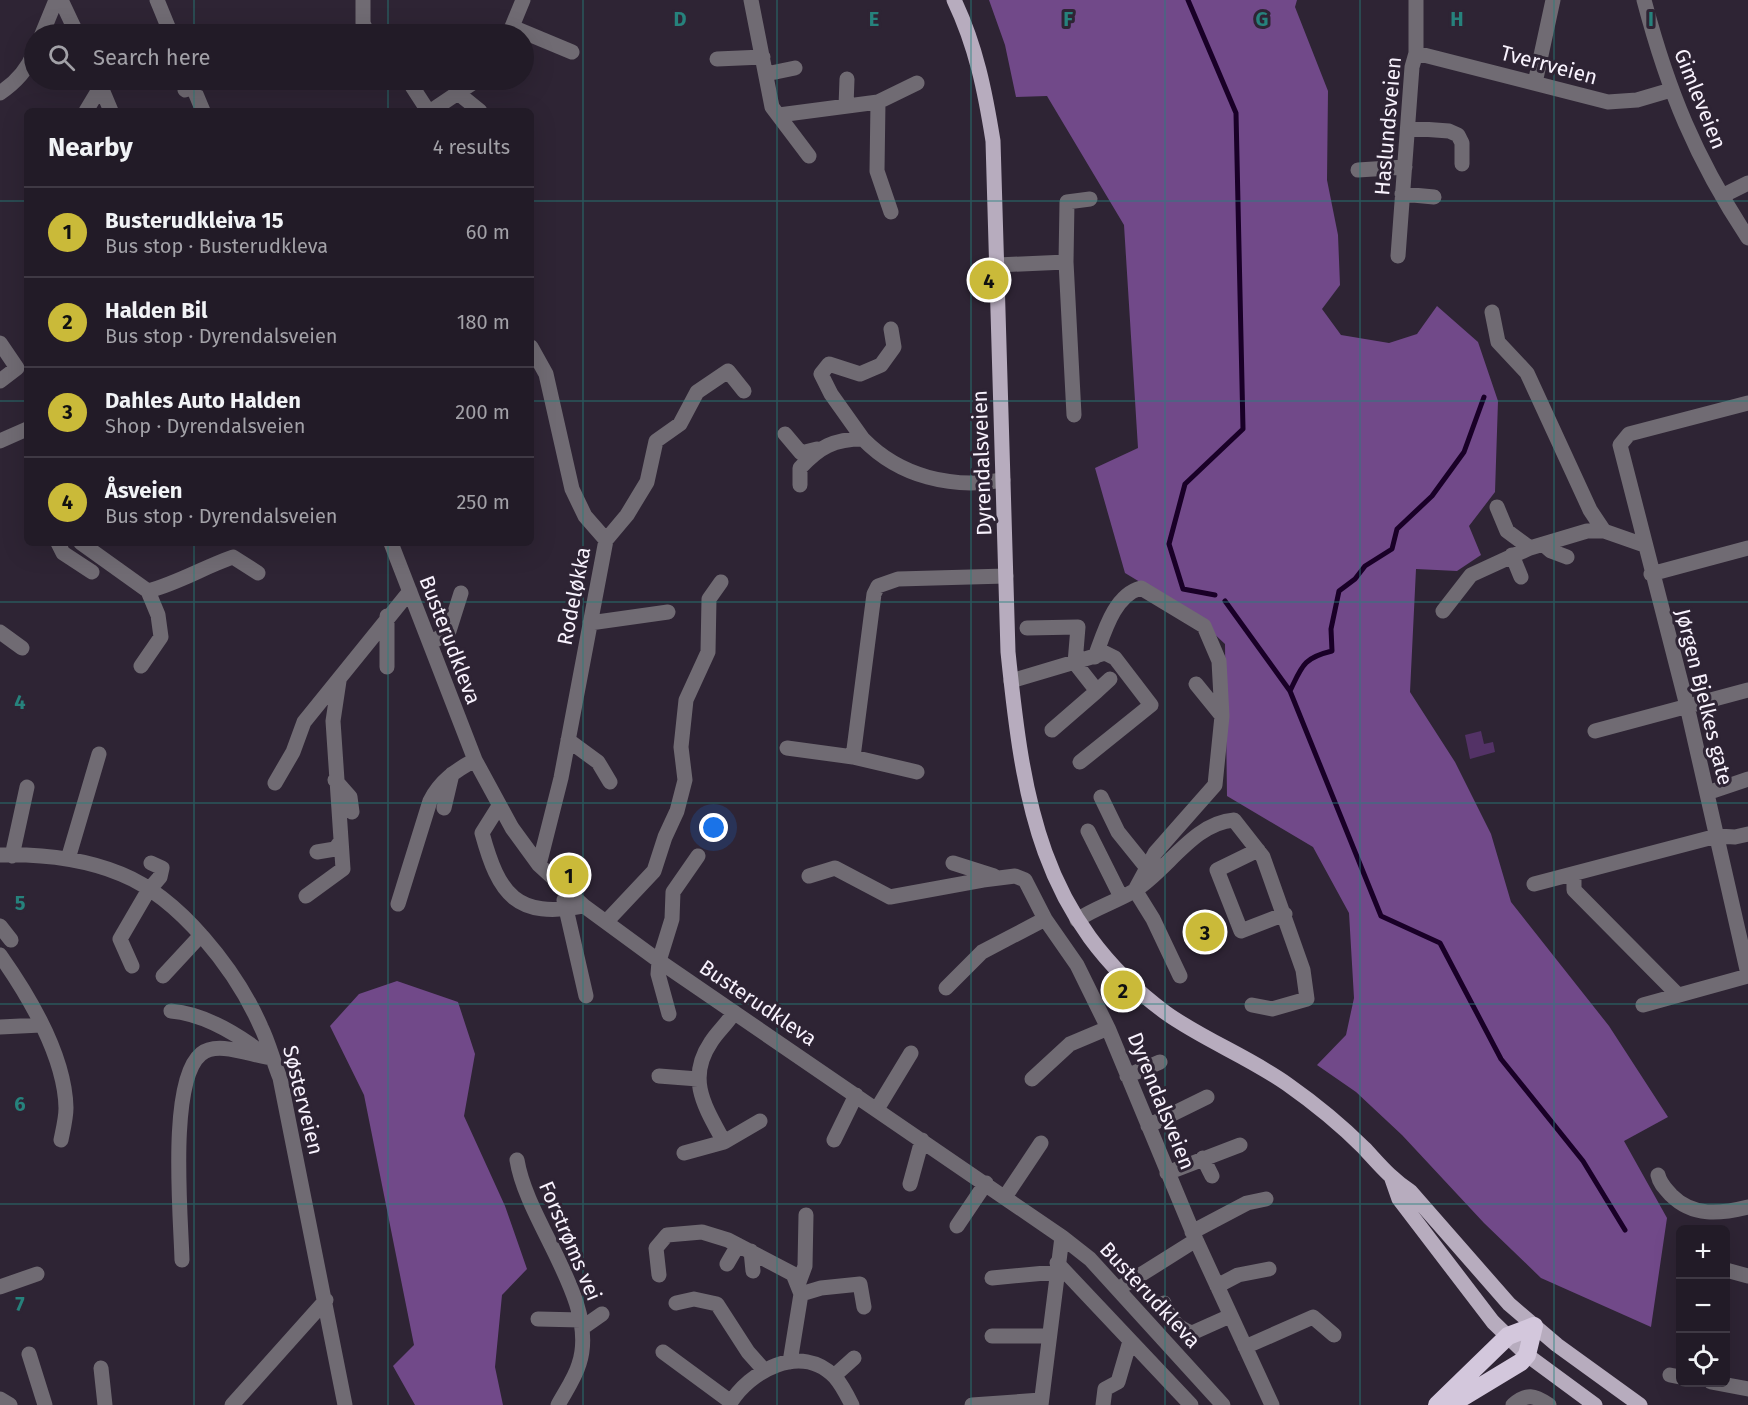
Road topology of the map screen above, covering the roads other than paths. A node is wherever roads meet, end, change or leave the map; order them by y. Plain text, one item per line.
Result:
1 (58, 0) edge
2 (157, 0) edge
3 (363, 0) edge
4 (523, 0) edge
5 (751, 0) edge
6 (954, 0) edge
7 (1416, 0) edge
8 (1553, 0) edge
9 (1644, 0) edge
10 (47, 24) edge
11 (71, 24) edge
12 (167, 24) edge
13 (364, 24) edge
14 (514, 24) edge
15 (534, 39) edge
16 (572, 52) dead end
17 (1416, 53) junction
18 (763, 57) junction
19 (717, 58) dead end
20 (795, 68) dead end
21 (24, 71) edge
22 (766, 74) junction
23 (847, 79) dead end
24 (917, 83) dead end
25 (1535, 83) junction
26 (96, 90) edge
27 (102, 90) edge
28 (192, 90) edge
29 (415, 90) edge
30 (464, 90) edge
31 (1671, 90) junction
32 (0, 93) edge
33 (459, 94) junction
34 (878, 102) junction
35 (846, 106) junction
36 (87, 108) edge
37 (110, 108) edge
38 (201, 108) edge
39 (427, 108) edge
40 (434, 108) edge
41 (476, 108) edge
42 (778, 115) junction
43 (1408, 128) junction
44 (809, 156) dead end
45 (1462, 164) dead end
46 (1405, 167) junction
47 (1358, 170) dead end
48 (1748, 183) edge
49 (1402, 194) junction
50 (1722, 196) junction
51 (1434, 197) dead end
52 (1090, 199) dead end
53 (891, 212) dead end
54 (1748, 238) edge
55 (1398, 256) dead end
56 (1066, 262) junction
57 (998, 265) junction
58 (1492, 312) dead end
59 (891, 329) dead end
60 (0, 343) edge
61 (534, 352) edge
62 (0, 381) edge
63 (744, 391) dead end
64 (1748, 403) edge
65 (1074, 415) dead end
66 (24, 432) edge
67 (785, 434) dead end
68 (863, 439) junction
69 (0, 441) edge
70 (817, 449) junction
71 (1003, 480) junction
72 (800, 486) dead end
73 (1497, 507) dead end
74 (1604, 531) junction
75 (606, 540) junction
76 (1644, 545) junction
77 (60, 546) edge
78 (85, 546) edge
79 (392, 546) edge
80 (1536, 546) junction
81 (1748, 548) edge
82 (1512, 555) junction
83 (1567, 556) dead end
84 (92, 572) dead end
85 (258, 573) dead end
86 (1652, 574) junction
87 (1006, 576) junction
88 (1521, 577) dead end
89 (721, 582) dead end
90 (148, 591) junction
91 (410, 591) junction
92 (462, 593) dead end
93 (1443, 611) dead end
94 (668, 612) dead end
95 (387, 616) junction
96 (590, 623) junction
97 (1027, 628) dead end
98 (0, 632) edge
99 (431, 643) junction
100 (22, 648) dead end
101 (1095, 657) junction
102 (1075, 663) junction
103 (141, 666) dead end
104 (387, 667) dead end
105 (1110, 679) dead end
106 (339, 681) junction
107 (1011, 681) junction
108 (1196, 684) dead end
109 (1748, 690) edge
110 (1097, 691) junction
111 (1687, 706) junction
112 (1222, 716) junction
113 (1052, 730) dead end
114 (1595, 731) dead end
115 (568, 740) junction
116 (787, 748) dead end
117 (99, 754) dead end
118 (853, 757) junction
119 (476, 760) junction
120 (1080, 762) dead end
121 (917, 772) dead end
122 (452, 774) junction
123 (1748, 779) edge
124 (335, 780) junction
125 (610, 782) dead end
126 (275, 783) dead end
127 (27, 788) dead end
128 (1707, 793) junction
129 (1101, 797) dead end
130 (499, 806) junction
131 (444, 808) dead end
132 (352, 812) dead end
133 (1088, 831) dead end
134 (1748, 834) edge
135 (1717, 836) junction
136 (340, 842) junction
137 (1258, 850) junction
138 (317, 852) dead end
139 (6, 855) edge
140 (698, 856) dead end
141 (68, 859) junction
142 (151, 863) dead end
143 (953, 863) dead end
144 (539, 865) junction
145 (1147, 868) junction
146 (1574, 875) junction
147 (809, 876) dead end
148 (999, 878) junction
149 (1534, 884) dead end
150 (563, 888) junction
151 (148, 891) junction
152 (1128, 893) junction
153 (306, 896) dead end
154 (398, 904) dead end
155 (584, 906) junction
156 (564, 910) junction
157 (1285, 914) junction
158 (1045, 919) junction
159 (1077, 920) junction
160 (606, 922) junction
161 (0, 926) edge
162 (201, 935) junction
163 (11, 940) dead end
164 (0, 955) edge
165 (659, 961) junction
166 (132, 966) dead end
167 (163, 975) dead end
168 (1748, 975) edge
169 (1180, 976) dead end
170 (946, 988) dead end
171 (1677, 994) junction
172 (586, 996) dead end
173 (1252, 1005) dead end
174 (1643, 1005) dead end
175 (171, 1011) dead end
176 (734, 1012) junction
177 (669, 1014) dead end
178 (41, 1025) junction
179 (0, 1027) edge
180 (1108, 1028) junction
181 (911, 1053) dead end
182 (270, 1058) junction
183 (1160, 1062) dead end
184 (659, 1076) dead end
185 (1127, 1076) junction
186 (698, 1079) junction
187 (1032, 1079) dead end
188 (856, 1095) junction
189 (1207, 1097) dead end
190 (877, 1109) junction
191 (760, 1121) dead end
192 (1148, 1126) junction
193 (61, 1140) dead end
194 (834, 1140) dead end
195 (922, 1140) junction
196 (724, 1142) junction
197 (1041, 1143) dead end
198 (1240, 1145) dead end
199 (684, 1153) dead end
200 (1203, 1158) junction
201 (517, 1160) dead end
202 (1167, 1173) junction
203 (1658, 1175) dead end
204 (1212, 1176) dead end
205 (1392, 1179) junction
206 (910, 1184) dead end
207 (986, 1184) junction
208 (1005, 1197) junction
209 (1266, 1199) dead end
210 (1748, 1208) edge
211 (806, 1215) dead end
212 (957, 1226) dead end
213 (1194, 1236) junction
214 (1062, 1237) junction
215 (745, 1248) junction
216 (182, 1260) dead end
217 (727, 1264) dead end
218 (1057, 1268) junction
219 (1269, 1269) dead end
220 (753, 1271) dead end
221 (1730, 1271) edge
222 (37, 1274) dead end
223 (659, 1275) dead end
224 (1748, 1276) edge
225 (992, 1278) dead end
226 (1217, 1286) junction
227 (0, 1287) edge
228 (1118, 1289) junction
229 (799, 1290) junction
230 (326, 1300) junction
231 (676, 1303) dead end
232 (1164, 1303) dead end
233 (864, 1307) dead end
234 (602, 1314) dead end
235 (1230, 1316) junction
236 (538, 1319) dead end
237 (582, 1324) junction
238 (1534, 1326) junction
239 (1334, 1335) dead end
240 (992, 1336) dead end
241 (1049, 1336) junction
242 (1508, 1336) junction
243 (1130, 1341) junction
244 (1245, 1347) junction
245 (663, 1352) dead end
246 (29, 1354) dead end
247 (1527, 1355) junction
248 (854, 1358) dead end
249 (790, 1362) junction
250 (101, 1368) dead end
251 (764, 1370) junction
252 (834, 1376) junction
253 (1730, 1386) edge
254 (1748, 1389) edge
255 (0, 1399) edge
256 (1041, 1402) edge
257 (730, 1403) edge
258 (10, 1405) edge
259 (45, 1405) edge
260 (105, 1405) edge
261 (232, 1405) edge
262 (345, 1405) edge
263 (558, 1405) edge
264 (852, 1405) edge
265 (972, 1405) edge
266 (1103, 1405) edge
267 (1191, 1405) edge
268 (1223, 1405) edge
269 (1272, 1405) edge
270 (1437, 1405) edge
271 (1450, 1405) edge
272 (1513, 1405) edge
273 (1549, 1405) edge
274 (1595, 1405) edge
275 (1640, 1405) edge

1 - 10 street
1 - 11 street
2 - 12 street
3 - 13 street
4 - 14 street
5 - 18 street
6 - 57 main road, Dyrendalsveien
7 - 17 street, Haslundsveien
8 - 25 street
9 - 31 street, Gimleveien
15 - 16 street
17 - 25 street, Tverrveien
17 - 43 street, Haslundsveien
18 - 19 street
18 - 22 street
20 - 22 street
21 - 32 street
22 - 42 street
23 - 35 street
24 - 34 street
25 - 31 street, Tverrveien
26 - 36 street
27 - 37 street
28 - 38 street
29 - 39 street
30 - 33 street
31 - 50 street, Gimleveien
33 - 40 street
33 - 41 street
34 - 35 street
34 - 53 street
35 - 42 street
42 - 44 street
43 - 45 street
43 - 46 street, Haslundsveien
46 - 47 street
46 - 49 street, Haslundsveien
48 - 50 street
49 - 51 street
49 - 55 street, Haslundsveien
50 - 54 street, Gimleveien
52 - 56 street
56 - 57 street
56 - 65 street
57 - 71 main road, Dyrendalsveien
58 - 74 street
59 - 68 street
60 - 62 street
61 - 75 street, Rodeløkka
63 - 75 street
64 - 76 street, Jørgen Bjelkes gate
66 - 69 street
67 - 70 street
68 - 70 street
68 - 71 street
70 - 72 street
71 - 87 main road, Dyrendalsveien
73 - 80 street
74 - 76 street
74 - 80 street
75 - 96 street, Rodeløkka
76 - 86 street, Jørgen Bjelkes gate
77 - 84 street
78 - 90 street
79 - 91 street, Busterudkleva
80 - 82 street
80 - 83 street
81 - 86 street
82 - 88 street
82 - 93 street
85 - 90 street
86 - 111 street, Jørgen Bjelkes gate
87 - 107 main road, Dyrendalsveien
87 - 118 street
89 - 160 street
90 - 103 street
91 - 95 street
91 - 99 street, Busterudkleva
92 - 99 street
94 - 96 street
95 - 104 street
95 - 106 street
96 - 115 street, Rodeløkka
97 - 102 street
98 - 100 street
99 - 119 street, Busterudkleva
101 - 102 street
101 - 112 street
101 - 120 street
102 - 107 street
102 - 110 street
105 - 110 street
106 - 124 street
106 - 126 street
107 - 159 main road, Dyrendalsveien
108 - 112 street
109 - 111 street
110 - 113 street
111 - 114 street
111 - 128 street, Jørgen Bjelkes gate
112 - 145 street
115 - 125 street
115 - 144 street, Rodeløkka
116 - 118 street
117 - 141 street
118 - 121 street
119 - 122 street
119 - 130 street, Busterudkleva
122 - 131 street
122 - 154 street
123 - 128 street
124 - 132 street
124 - 136 street
127 - 139 street
128 - 135 street, Jørgen Bjelkes gate
129 - 145 street
130 - 144 street, Busterudkleva
130 - 156 street
133 - 152 street
134 - 135 street
135 - 146 street
135 - 168 street, Jørgen Bjelkes gate
136 - 138 street
136 - 153 street
137 - 152 street
137 - 157 street
137 - 157 street
139 - 141 street, Søsterveien
140 - 165 street
141 - 151 street, Søsterveien
142 - 151 street
143 - 148 street
144 - 150 street, Busterudkleva
145 - 152 street
146 - 149 street
146 - 171 street
147 - 148 street, Dyrendalsveien
148 - 158 street, Dyrendalsveien
150 - 155 street, Busterudkleva
150 - 156 street
151 - 162 street, Søsterveien
151 - 166 street
152 - 159 street
152 - 169 street
155 - 156 street
155 - 160 street, Busterudkleva
156 - 172 street
157 - 173 street
158 - 170 street
158 - 180 street, Dyrendalsveien
159 - 205 main road, Dyrendalsveien
160 - 165 street, Busterudkleva
161 - 163 street
162 - 167 street
162 - 182 street, Søsterveien
164 - 178 street
165 - 176 street, Busterudkleva
165 - 177 street
168 - 171 street
171 - 174 street
175 - 182 street
176 - 186 street
176 - 188 street, Busterudkleva
178 - 179 street
178 - 193 street
180 - 185 street, Dyrendalsveien
180 - 187 street
181 - 190 street
182 - 216 street
182 - 230 street, Søsterveien
183 - 185 street
184 - 186 street
185 - 192 street, Dyrendalsveien
186 - 196 street
188 - 190 street, Busterudkleva
188 - 194 street
189 - 192 street
190 - 195 street, Busterudkleva
191 - 196 street
192 - 202 street, Dyrendalsveien
195 - 206 street
195 - 207 street, Busterudkleva
196 - 199 street
197 - 208 street
198 - 200 street
200 - 202 street
200 - 204 street
201 - 237 street, Forstrøms vei
202 - 213 street, Dyrendalsveien
203 - 210 street
205 - 238 main road
205 - 242 main road
207 - 208 street, Busterudkleva
207 - 212 street
208 - 214 street, Busterudkleva
209 - 213 street
211 - 229 street
213 - 226 street, Dyrendalsveien
213 - 228 street
214 - 218 street
214 - 228 street, Busterudkleva
215 - 217 street
215 - 220 street
215 - 223 street
215 - 229 street
218 - 225 street
218 - 241 street
218 - 243 street
219 - 226 street
221 - 224 street
222 - 227 street
226 - 235 street, Dyrendalsveien
228 - 268 street, Busterudkleva
229 - 233 street
229 - 249 street
230 - 261 street
230 - 262 street, Søsterveien
231 - 251 street
232 - 235 street
234 - 237 street
235 - 244 street, Dyrendalsveien
236 - 237 street
237 - 263 street, Forstrøms vei
238 - 242 highway
238 - 247 highway
238 - 275 main road
239 - 244 street
240 - 241 street
241 - 256 street
242 - 247 main road
242 - 270 highway
243 - 266 street
243 - 267 street
244 - 269 street, Dyrendalsveien
245 - 257 street
246 - 259 street
247 - 271 highway
247 - 274 main road
248 - 252 street
249 - 251 street
249 - 252 street
250 - 260 street
251 - 257 street
252 - 264 street
253 - 254 street
255 - 258 street
256 - 265 street
272 - 273 street

